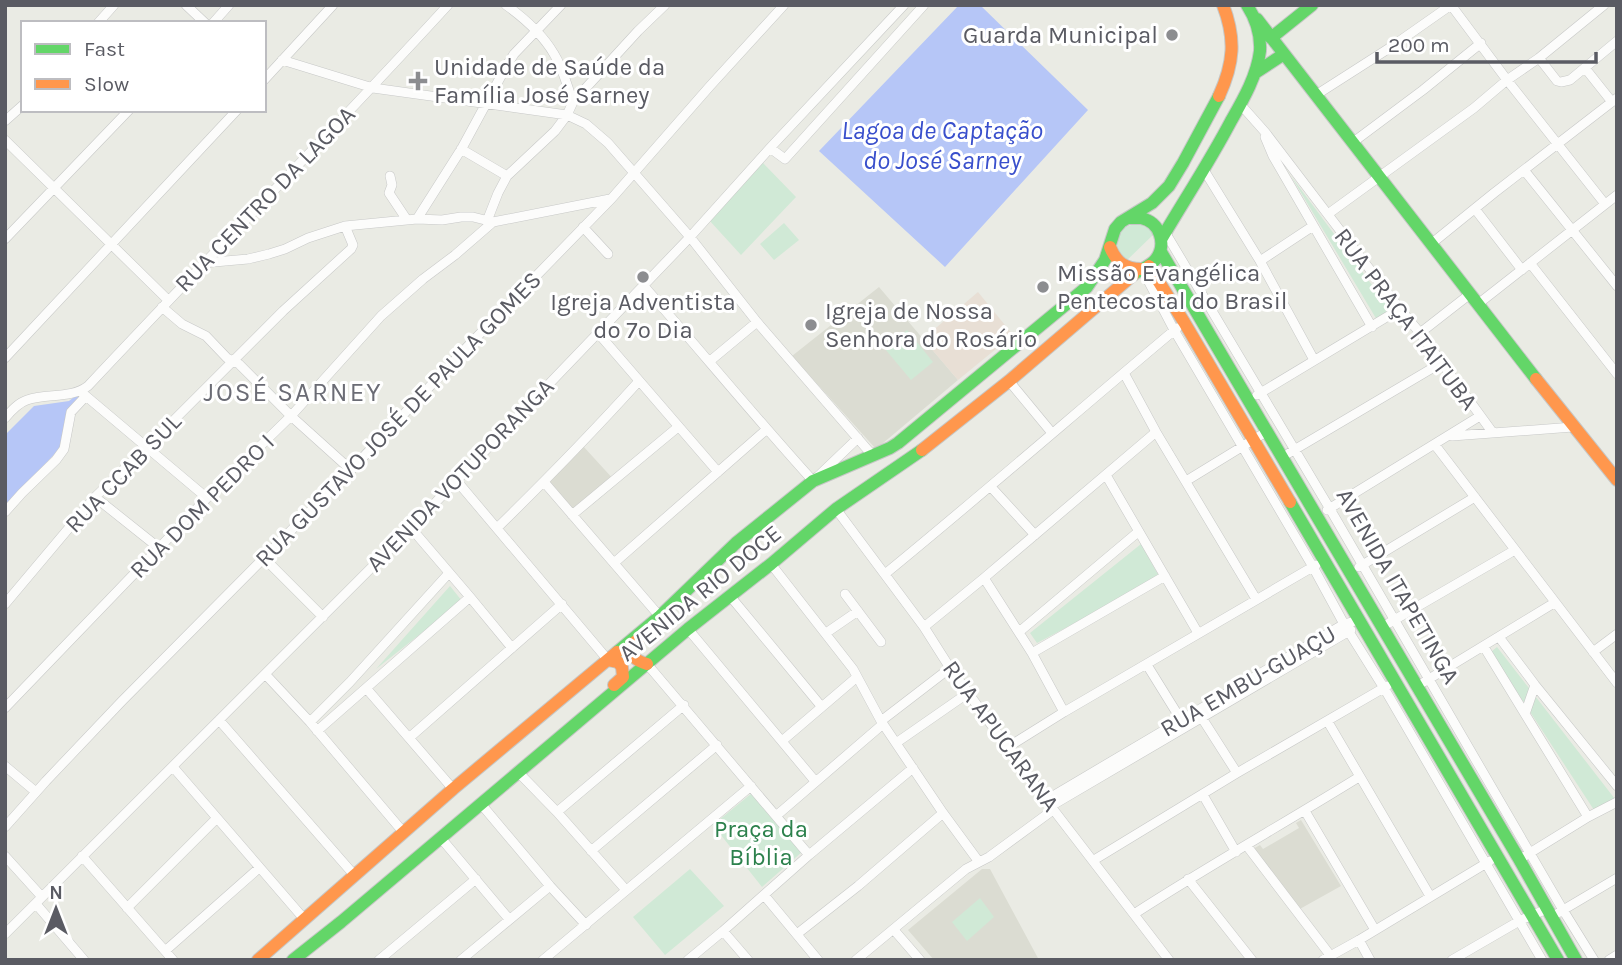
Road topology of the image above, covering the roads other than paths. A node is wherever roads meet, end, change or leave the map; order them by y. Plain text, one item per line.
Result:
1 (114, 5) edge
2 (186, 5) edge
3 (229, 5) edge
4 (334, 5) edge
5 (506, 5) edge
6 (561, 5) edge
7 (665, 5) edge
8 (924, 5) edge
9 (1223, 5) edge
10 (1312, 5) edge
11 (1451, 5) edge
12 (1604, 5) edge
13 (447, 6) edge
14 (782, 6) edge
15 (902, 7) edge
16 (1250, 9) edge
17 (912, 19) junction
18 (100, 21) edge
19 (203, 21) edge
20 (215, 21) edge
21 (536, 31) junction
22 (1270, 38) junction
23 (1617, 41) edge
24 (1481, 43) junction
25 (1283, 54) junction
26 (855, 56) junction
27 (1539, 58) junction
28 (282, 60) junction
29 (266, 64) edge
30 (870, 66) junction
31 (1585, 68) junction
32 (274, 69) junction
33 (1255, 73) junction
34 (266, 78) edge
35 (1507, 80) junction
36 (373, 88) junction
37 (1316, 95) junction
38 (1614, 100) edge
39 (573, 102) junction
40 (486, 103) junction
41 (1241, 105) junction
42 (809, 106) junction
43 (21, 107) edge
44 (127, 112) edge
45 (235, 112) edge
46 (567, 115) junction
47 (822, 118) junction
48 (5, 121) edge
49 (1265, 132) junction
50 (5, 140) edge
51 (1352, 143) junction
52 (1558, 143) junction
53 (770, 148) junction
54 (461, 149) junction
55 (1204, 170) junction
56 (1524, 170) junction
57 (634, 173) junction
58 (390, 176) dead end
59 (507, 176) junction
60 (1379, 177) junction
61 (54, 188) junction
62 (1617, 195) edge
63 (612, 198) junction
64 (1605, 204) junction
65 (1475, 209) junction
66 (1328, 214) junction
67 (1129, 218) junction
68 (412, 220) junction
69 (490, 221) junction
70 (345, 226) junction
71 (1314, 226) junction
72 (583, 227) junction
73 (1573, 230) junction
74 (1164, 235) junction
75 (690, 237) junction
76 (5, 239) edge
77 (110, 244) junction
78 (1432, 244) junction
79 (1110, 247) junction
80 (1161, 252) junction
81 (608, 254) dead end
82 (1259, 261) junction
83 (203, 263) junction
84 (1526, 267) junction
85 (1144, 268) junction
86 (643, 285) junction
87 (1617, 286) edge
88 (1474, 299) junction
89 (164, 304) junction
90 (1400, 309) junction
91 (757, 322) junction
92 (1179, 326) junction
93 (1372, 327) junction
94 (598, 333) junction
95 (1420, 333) junction
96 (5, 358) edge
97 (710, 360) junction
98 (1314, 360) junction
99 (233, 362) junction
100 (1441, 363) junction
101 (1124, 373) junction
102 (1617, 374) edge
103 (639, 381) junction
104 (1009, 381) junction
105 (1260, 393) junction
106 (83, 394) junction
107 (1248, 400) junction
108 (291, 415) junction
109 (1480, 416) junction
110 (5, 418) edge
111 (678, 427) junction
112 (1573, 427) junction
113 (767, 429) junction
114 (1156, 432) junction
115 (1266, 432) junction
116 (1052, 433) junction
117 (1493, 433) junction
118 (1450, 436) junction
119 (858, 438) junction
120 (1248, 444) junction
121 (1435, 445) junction
122 (147, 447) junction
123 (1293, 450) junction
124 (873, 456) junction
125 (1282, 457) junction
126 (351, 470) junction
127 (718, 472) junction
128 (1107, 475) junction
129 (456, 480) junction
130 (1617, 480) edge
131 (813, 481) junction
132 (1186, 481) junction
133 (544, 482) junction
134 (991, 487) junction
135 (94, 497) junction
136 (207, 498) junction
137 (1475, 498) junction
138 (836, 509) junction
139 (1330, 509) junction
140 (5, 512) edge
141 (572, 515) junction
142 (1317, 516) junction
143 (411, 528) junction
144 (497, 528) junction
145 (1138, 532) junction
146 (1035, 535) junction
147 (159, 548) junction
148 (1515, 550) junction
149 (1339, 553) junction
150 (264, 558) junction
151 (614, 562) junction
152 (771, 564) junction
153 (1318, 564) junction
154 (1356, 568) junction
155 (449, 573) junction
156 (886, 575) junction
157 (1165, 576) junction
158 (985, 578) junction
159 (845, 594) dead end
160 (730, 596) junction
161 (470, 597) junction
162 (1256, 599) junction
163 (1554, 603) junction
164 (5, 604) edge
165 (562, 604) junction
166 (858, 611) junction
167 (1374, 612) junction
168 (323, 617) junction
169 (661, 617) junction
170 (1359, 621) junction
171 (1388, 624) junction
172 (924, 627) junction
173 (1347, 628) junction
174 (688, 629) junction
175 (1019, 632) junction
176 (826, 633) junction
177 (1198, 634) junction
178 (1617, 634) edge
179 (1499, 637) junction
180 (881, 642) dead end
181 (1484, 646) junction
182 (512, 649) junction
183 (1593, 652) junction
184 (1032, 653) junction
185 (608, 660) junction
186 (647, 664) junction
187 (1147, 665) junction
188 (950, 668) junction
189 (359, 672) junction
190 (266, 675) junction
191 (857, 677) junction
192 (350, 682) junction
193 (1423, 683) junction
194 (1617, 683) edge
195 (1389, 685) junction
196 (1535, 685) junction
197 (366, 688) junction
198 (968, 693) junction
199 (684, 705) junction
200 (821, 706) junction
201 (5, 708) edge
202 (1063, 712) junction
203 (1200, 714) junction
204 (1525, 714) junction
205 (219, 720) junction
206 (310, 722) junction
207 (882, 722) junction
208 (1328, 722) junction
209 (573, 724) junction
210 (1183, 724) junction
211 (317, 731) junction
212 (1445, 733) junction
213 (409, 738) junction
214 (782, 741) junction
215 (1430, 742) junction
216 (896, 743) junction
217 (717, 745) junction
218 (1008, 747) junction
219 (5, 766) edge
220 (173, 767) junction
221 (913, 768) junction
222 (518, 772) junction
223 (1237, 773) junction
224 (1359, 777) junction
225 (816, 780) junction
226 (751, 786) junction
227 (1617, 786) edge
228 (453, 789) junction
229 (36, 792) junction
230 (1203, 795) junction
231 (1617, 802) edge
232 (481, 804) junction
233 (1050, 805) junction
234 (1304, 811) junction
235 (557, 812) junction
236 (943, 813) junction
237 (776, 816) junction
238 (1588, 817) junction
239 (217, 818) junction
240 (5, 827) edge
241 (401, 836) junction
242 (440, 837) junction
243 (1247, 846) junction
244 (591, 851) junction
245 (1236, 852) junction
246 (809, 855) junction
247 (5, 856) edge
248 (82, 856) junction
249 (1497, 856) junction
250 (1525, 856) junction
251 (1094, 860) junction
252 (979, 862) junction
253 (1485, 863) junction
254 (259, 868) junction
255 (355, 876) junction
256 (1617, 878) edge
257 (476, 879) junction
258 (1188, 879) junction
259 (550, 886) junction
260 (626, 890) junction
261 (764, 895) junction
262 (1430, 896) junction
263 (39, 900) junction
264 (325, 902) junction
265 (359, 906) junction
266 (127, 908) junction
267 (1563, 910) junction
268 (1549, 913) junction
269 (1134, 914) junction
270 (1526, 917) junction
271 (509, 919) junction
272 (305, 920) junction
273 (586, 925) junction
274 (894, 930) junction
275 (1375, 930) junction
276 (723, 931) junction
277 (5, 934) edge
278 (797, 934) junction
279 (1359, 940) junction
280 (165, 951) junction
281 (1617, 955) edge
282 (547, 958) edge
283 (1326, 958) edge
284 (84, 960) edge
285 (173, 960) edge
286 (258, 960) edge
287 (291, 960) edge
288 (379, 960) edge
289 (461, 960) edge
290 (688, 960) edge
291 (748, 960) edge
292 (818, 960) edge
293 (856, 960) edge
294 (920, 960) edge
295 (1169, 960) edge
296 (1252, 960) edge
297 (1370, 960) edge
298 (1452, 960) edge
299 (1542, 960) edge
300 (1558, 960) edge
301 (1576, 960) edge
302 (1594, 960) edge
303 (1609, 960) edge

1 - 18 street
2 - 19 street
3 - 20 street
4 - 28 street
5 - 21 street
6 - 21 street
7 - 39 street, RUA DOM PEDRO I
8 - 17 street
9 - 67 main road, AVENIDA RIO DOCE
10 - 22 main road
11 - 24 street
11 - 37 street
12 - 27 street
13 - 36 street, RUA CENTRO DA LAGOA
14 - 57 street, RUA GUSTAVO JOSÉ DE PAULA GOMES
15 - 17 street
15 - 26 street, AVENIDA VOTUPORANGA
16 - 22 main road
16 - 33 main road
17 - 30 street
21 - 39 street
21 - 40 street
22 - 25 main road
23 - 31 street
24 - 35 street
24 - 51 street
25 - 33 main road
25 - 37 main road
26 - 30 street
26 - 42 street, AVENIDA VOTUPORANGA
27 - 31 street
27 - 35 street
28 - 32 street
28 - 36 street
29 - 32 street
30 - 47 street
31 - 38 street
32 - 34 street
33 - 41 main road
35 - 52 street
35 - 60 street
36 - 40 street
36 - 83 street, RUA CENTRO DA LAGOA
37 - 51 main road
38 - 52 street
39 - 46 street, RUA DOM PEDRO I
40 - 46 street
40 - 54 street
41 - 49 street, RUA PRAÇA ITAITUBA
41 - 55 main road
42 - 47 street
42 - 53 street, AVENIDA VOTUPORANGA
43 - 48 street
44 - 61 street
45 - 77 street
46 - 57 street
46 - 59 street, RUA DOM PEDRO I
47 - 53 street
49 - 66 street, RUA PRAÇA ITAITUBA
49 - 71 street
50 - 61 street
51 - 60 main road
52 - 56 street
52 - 64 street
53 - 75 street, AVENIDA VOTUPORANGA
54 - 59 street
54 - 68 street
55 - 74 main road
55 - 82 street
56 - 65 street
56 - 73 street
57 - 63 street, RUA GUSTAVO JOSÉ DE PAULA GOMES
57 - 75 street
58 - 68 street
59 - 69 street, RUA DOM PEDRO I
60 - 66 street
60 - 78 main road
61 - 76 street
61 - 77 street
62 - 64 street
63 - 69 street
63 - 72 street, RUA GUSTAVO JOSÉ DE PAULA GOMES
64 - 73 street
65 - 78 street
65 - 84 street
66 - 90 street, RUA PRAÇA ITAITUBA
67 - 74 main road
67 - 79 main road, AVENIDA RIO DOCE
68 - 69 street
68 - 70 street
69 - 108 street, RUA DOM PEDRO I
70 - 83 street
70 - 99 street, RUA CCAB SUL
71 - 82 street
71 - 93 street
72 - 81 street
72 - 126 street, RUA GUSTAVO JOSÉ DE PAULA GOMES
73 - 84 street
73 - 87 street
74 - 80 main road
74 - 105 street, AVENIDA ITAPETINGA
75 - 86 street, AVENIDA VOTUPORANGA
75 - 91 street
77 - 89 street
77 - 96 street
78 - 88 main road
79 - 85 main road
79 - 124 main road, AVENIDA RIO DOCE
80 - 85 main road, AVENIDA RIO DOCE
80 - 107 main road, AVENIDA ITAPETINGA
82 - 98 street
83 - 89 street, RUA CENTRO DA LAGOA
84 - 88 street
84 - 102 street
85 - 92 main road, AVENIDA ITAPETINGA
85 - 104 main road, AVENIDA RIO DOCE
86 - 94 street, AVENIDA VOTUPORANGA
86 - 97 street
88 - 95 street
88 - 112 main road
89 - 99 street
89 - 106 street, RUA CENTRO DA LAGOA
90 - 93 street
90 - 95 street, RUA PRAÇA ITAITUBA
91 - 97 street
91 - 119 street
92 - 101 street
92 - 120 main road, AVENIDA ITAPETINGA
93 - 98 street
94 - 103 street
94 - 129 street, AVENIDA VOTUPORANGA
95 - 100 street, RUA PRAÇA ITAITUBA
97 - 113 street
98 - 105 street
99 - 108 street
99 - 122 street, RUA CCAB SUL
100 - 109 street, RUA PRAÇA ITAITUBA
100 - 123 street
101 - 114 street
101 - 116 street
103 - 111 street
103 - 133 street
104 - 116 street
104 - 138 main road, AVENIDA RIO DOCE
105 - 107 street
105 - 123 street, AVENIDA ITAPETINGA
106 - 110 street
106 - 122 street
106 - 140 street, RUA CENTRO DA LAGOA
107 - 115 main road, AVENIDA ITAPETINGA
108 - 126 street
108 - 136 street, RUA DOM PEDRO I
109 - 117 street
109 - 118 street, RUA PRAÇA ITAITUBA
111 - 127 street
111 - 141 street
112 - 117 street
112 - 130 main road
113 - 127 street
113 - 131 street
114 - 128 street
114 - 132 street
115 - 120 street
115 - 125 main road, AVENIDA ITAPETINGA
116 - 134 street
117 - 118 street
118 - 121 street, RUA PRAÇA ITAITUBA
119 - 124 street
119 - 131 street, AVENIDA RIO DOCE
120 - 132 street
120 - 153 main road, AVENIDA ITAPETINGA
121 - 137 street
121 - 139 street, RUA PRAÇA ITAITUBA
122 - 135 street, RUA CCAB SUL
122 - 136 street
123 - 125 street
123 - 139 street, AVENIDA ITAPETINGA
124 - 131 main road, AVENIDA RIO DOCE
125 - 142 main road, AVENIDA ITAPETINGA
126 - 150 street, RUA GUSTAVO JOSÉ DE PAULA GOMES
127 - 151 street
128 - 145 street
128 - 146 street
129 - 143 street, AVENIDA VOTUPORANGA
129 - 144 street
131 - 169 main road, AVENIDA RIO DOCE
132 - 162 street
133 - 141 street
133 - 144 street
134 - 146 street
134 - 156 street
135 - 147 street
135 - 164 street, RUA CCAB SUL
136 - 147 street, RUA DOM PEDRO I
137 - 148 street
137 - 154 street
138 - 152 main road, AVENIDA RIO DOCE
138 - 156 street, RUA APUCARANA
139 - 142 street, RUA PRAÇA ITAITUBA
139 - 154 street, AVENIDA ITAPETINGA
141 - 151 street
142 - 149 main road, AVENIDA ITAPETINGA
143 - 155 street
143 - 168 street, AVENIDA VOTUPORANGA
144 - 165 street
145 - 157 street
145 - 175 street
146 - 158 street
147 - 201 street, RUA DOM PEDRO I
148 - 163 street
148 - 171 street
149 - 153 street
149 - 154 main road, AVENIDA ITAPETINGA
150 - 168 street
150 - 229 street, RUA GUSTAVO JOSÉ DE PAULA GOMES
151 - 169 street
152 - 160 main road, AVENIDA RIO DOCE
152 - 176 street
153 - 162 street
153 - 170 main road, AVENIDA ITAPETINGA
153 - 173 street, AVENIDA ITAPETINGA
154 - 167 main road, AVENIDA ITAPETINGA
154 - 171 street, AVENIDA ITAPETINGA
155 - 161 street
155 - 189 street
156 - 172 street, RUA APUCARANA
157 - 177 street
157 - 184 street
158 - 172 street
158 - 175 street
159 - 166 street
160 - 174 main road, AVENIDA RIO DOCE
160 - 200 street
161 - 182 street
161 - 197 street
162 - 177 street
163 - 179 street
163 - 183 street
165 - 182 street
165 - 185 street
166 - 176 street
166 - 180 street
167 - 170 main road
167 - 171 main road, AVENIDA ITAPETINGA
168 - 190 street, AVENIDA VOTUPORANGA
169 - 185 main road, AVENIDA RIO DOCE
169 - 186 main road
170 - 173 street, RUA EMBU-GUAÇU
170 - 195 main road, AVENIDA ITAPETINGA
171 - 193 main road, AVENIDA ITAPETINGA
172 - 188 street, RUA APUCARANA
173 - 195 street, AVENIDA ITAPETINGA
173 - 203 street, RUA EMBU-GUAÇU
174 - 186 main road, AVENIDA RIO DOCE
174 - 214 street
175 - 184 street
176 - 191 street
177 - 187 street
178 - 183 street
179 - 181 street
179 - 196 street
181 - 193 street
181 - 204 street
182 - 213 street
183 - 194 street
184 - 202 street
185 - 209 main road
185 - 228 main road, AVENIDA RIO DOCE
186 - 199 street
186 - 209 main road, AVENIDA RIO DOCE
187 - 202 street
187 - 210 street
188 - 198 street, RUA APUCARANA
188 - 207 street
189 - 192 street
189 - 197 street
190 - 205 street, AVENIDA VOTUPORANGA
190 - 206 street
191 - 200 street
191 - 207 street
192 - 197 street
192 - 206 street
193 - 212 main road, AVENIDA ITAPETINGA
193 - 250 street, AVENIDA ITAPETINGA
195 - 208 street
195 - 215 main road, AVENIDA ITAPETINGA
195 - 253 street, AVENIDA ITAPETINGA
196 - 204 street
196 - 227 street
197 - 211 street
197 - 213 street
198 - 216 street
198 - 218 street, RUA APUCARANA
199 - 217 street
199 - 235 street
200 - 214 street
202 - 218 street
203 - 210 street, RUA EMBU-GUAÇU
203 - 223 street
204 - 238 street
205 - 220 street, AVENIDA VOTUPORANGA
205 - 255 street
206 - 211 street
207 - 216 street
207 - 225 street
208 - 223 street
208 - 224 street
209 - 222 main road, AVENIDA RIO DOCE
210 - 233 street, RUA EMBU-GUAÇU
211 - 241 street
212 - 215 main road
212 - 250 main road, AVENIDA ITAPETINGA
213 - 228 street
214 - 225 street
215 - 249 main road, AVENIDA ITAPETINGA
216 - 221 street
217 - 226 street
217 - 244 street
218 - 233 street, RUA APUCARANA
219 - 229 street
220 - 239 street
220 - 248 street, AVENIDA VOTUPORANGA
221 - 236 street
221 - 246 street
222 - 232 main road, AVENIDA RIO DOCE
222 - 235 street
223 - 230 street
224 - 234 street
224 - 262 street
225 - 237 street
226 - 237 street
226 - 260 street
228 - 241 main road, AVENIDA RIO DOCE
229 - 240 street, RUA GUSTAVO JOSÉ DE PAULA GOMES
230 - 245 street
230 - 251 street
231 - 238 street
232 - 242 main road, AVENIDA RIO DOCE
232 - 259 street
233 - 251 street, RUA APUCARANA
233 - 252 street, RUA EMBU-GUAÇU
234 - 243 street
234 - 275 street
235 - 244 street
236 - 252 street
236 - 278 street
237 - 246 street
238 - 250 street
239 - 254 street
239 - 266 street
241 - 255 main road, AVENIDA RIO DOCE
241 - 265 main road
242 - 257 street
242 - 265 main road, AVENIDA RIO DOCE
243 - 245 street
243 - 283 street
244 - 260 street
245 - 258 street
246 - 261 street
247 - 263 street
248 - 263 street, AVENIDA VOTUPORANGA
248 - 266 street
249 - 253 street
249 - 270 main road, AVENIDA ITAPETINGA
250 - 267 street, AVENIDA ITAPETINGA
250 - 268 main road, AVENIDA ITAPETINGA
251 - 269 street, RUA APUCARANA
252 - 274 street, RUA EMBU-GUAÇU
253 - 262 street
253 - 270 street, AVENIDA ITAPETINGA
254 - 272 street
254 - 280 street
255 - 264 main road, AVENIDA RIO DOCE
256 - 267 street
257 - 271 street
257 - 288 street
258 - 269 street
258 - 296 street
259 - 271 street
259 - 273 street
260 - 273 street
261 - 276 street
261 - 278 street
262 - 275 street
263 - 277 street, AVENIDA VOTUPORANGA
263 - 284 street
264 - 272 main road, AVENIDA RIO DOCE
264 - 287 main road
265 - 287 main road, AVENIDA RIO DOCE
266 - 280 street
267 - 268 street
267 - 302 street, AVENIDA ITAPETINGA
268 - 270 street
268 - 301 main road, AVENIDA ITAPETINGA
269 - 295 street, RUA APUCARANA
270 - 298 street
270 - 299 street, AVENIDA ITAPETINGA
270 - 300 main road, AVENIDA ITAPETINGA
271 - 289 street
272 - 286 main road, AVENIDA RIO DOCE
273 - 282 street
274 - 293 street, RUA EMBU-GUAÇU
274 - 294 street
275 - 279 street
276 - 290 street
276 - 291 street
278 - 292 street
279 - 283 street
279 - 297 street
280 - 285 street
281 - 303 street

